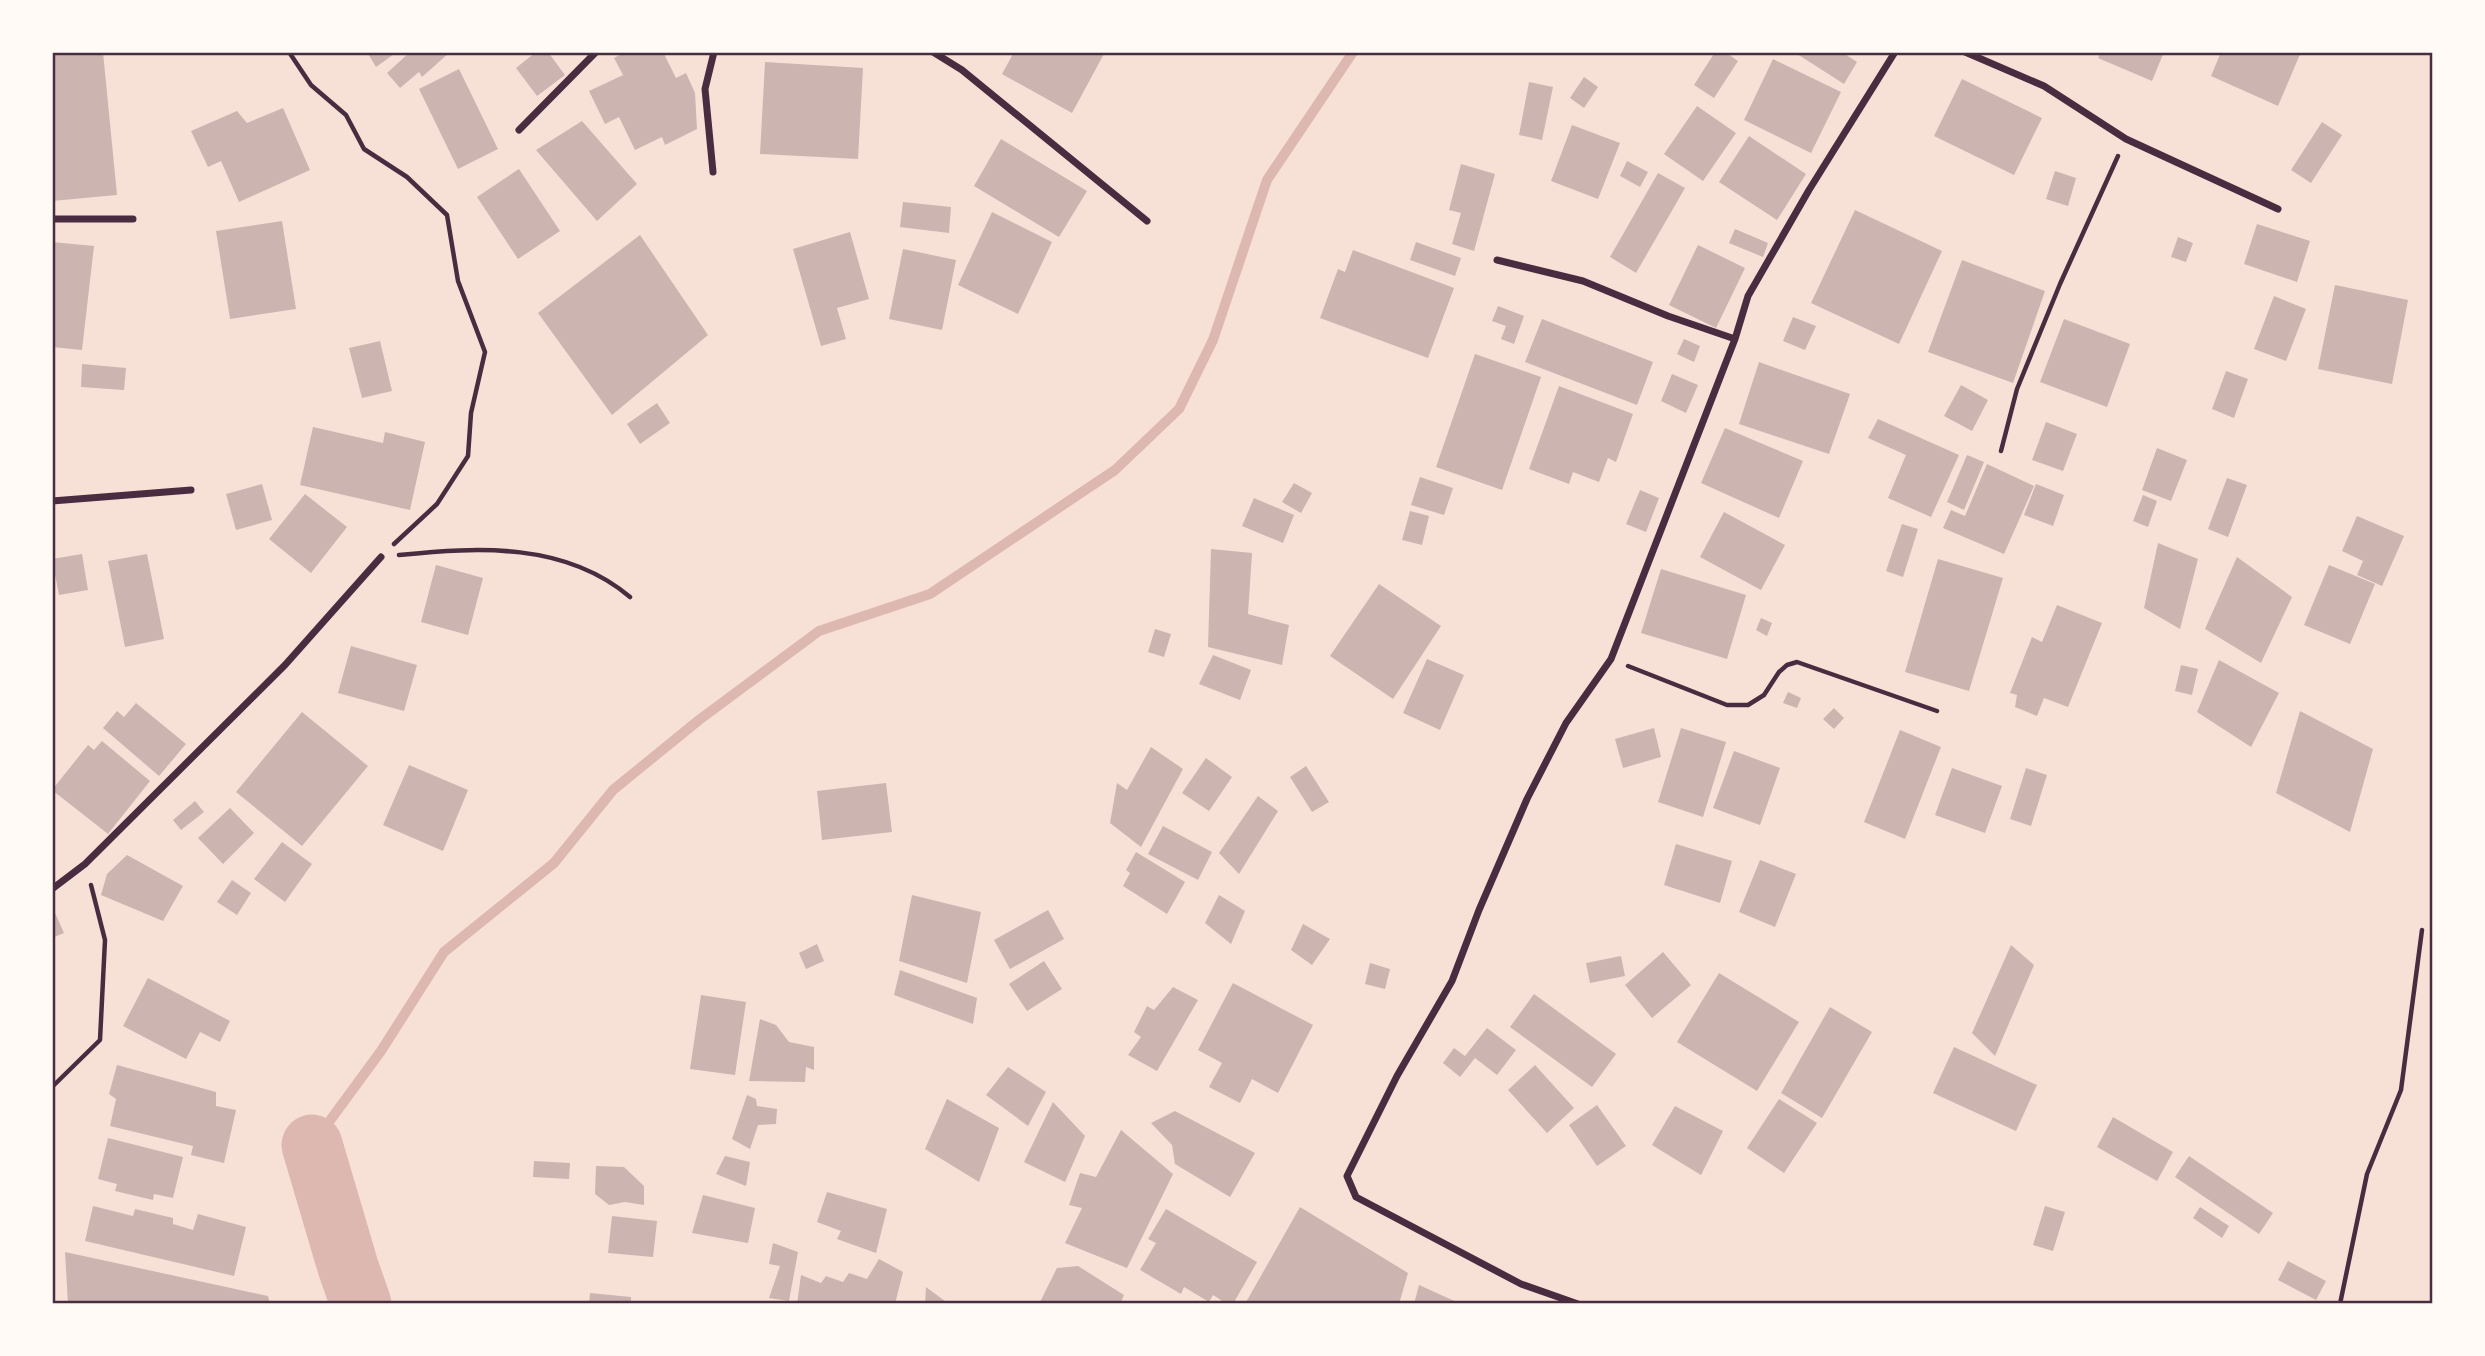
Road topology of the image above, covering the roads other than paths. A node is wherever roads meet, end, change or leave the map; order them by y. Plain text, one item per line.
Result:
1 (596, 52) edge
2 (714, 52) edge
3 (933, 52) edge
4 (1895, 52) edge
5 (1965, 52) edge
6 (519, 130) dead end
7 (713, 172) dead end
8 (2278, 209) dead end
9 (52, 219) edge
10 (132, 219) dead end
11 (1147, 221) dead end
12 (1497, 261) dead end
13 (1735, 339) junction
14 (191, 490) dead end
15 (52, 500) edge
16 (381, 557) road end
17 (52, 889) edge
18 (1578, 1304) edge

1 - 6 street
2 - 7 street
3 - 11 street
4 - 13 street
5 - 8 street
9 - 10 street
12 - 13 street
13 - 18 street
14 - 15 street
16 - 17 street

